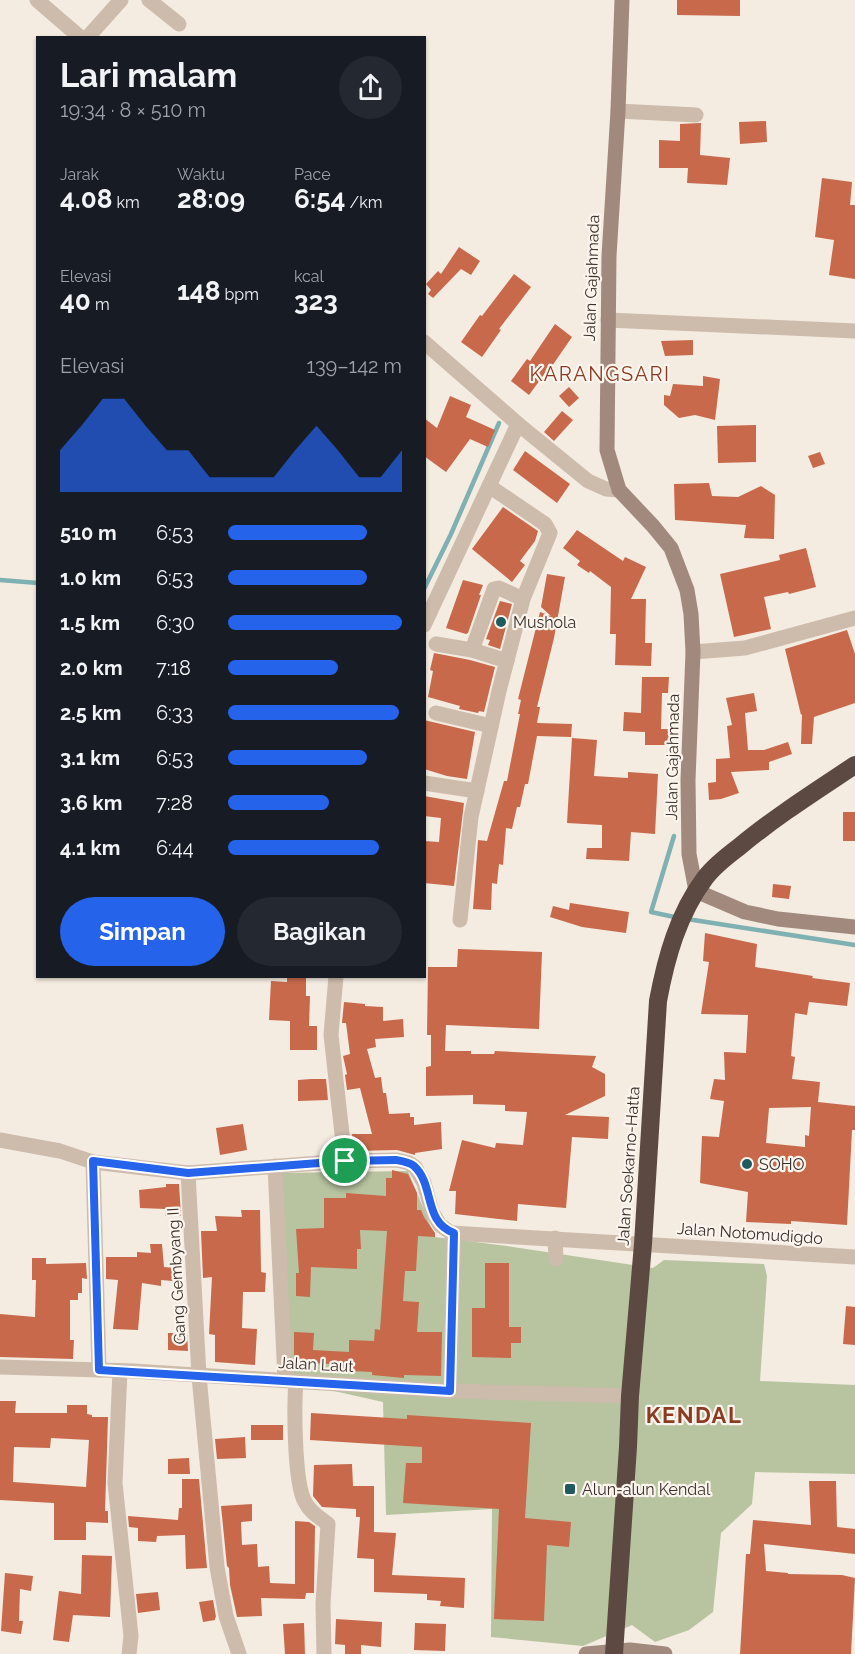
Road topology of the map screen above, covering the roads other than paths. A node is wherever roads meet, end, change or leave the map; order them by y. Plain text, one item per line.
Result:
1 (37, 0) edge
2 (121, 0) edge
3 (622, 0) edge
4 (155, 2) edge
5 (179, 24) dead end
6 (79, 36) edge
7 (89, 36) edge
8 (618, 111) junction
9 (696, 115) dead end
10 (608, 320) junction
11 (855, 331) edge
12 (426, 344) edge
13 (518, 424) junction
14 (489, 486) junction
15 (619, 490) junction
16 (523, 599) junction
17 (855, 618) edge
18 (426, 621) edge
19 (436, 644) dead end
20 (472, 650) junction
21 (693, 652) junction
22 (507, 661) junction
23 (436, 713) dead end
24 (491, 726) junction
25 (855, 765) edge
26 (426, 783) edge
27 (477, 791) junction
28 (693, 898) junction
29 (460, 920) dead end
30 (855, 927) edge
31 (336, 978) edge
32 (0, 1140) edge
33 (93, 1161) junction
34 (345, 1161) junction
35 (275, 1166) junction
36 (188, 1173) junction
37 (454, 1233) junction
38 (555, 1238) junction
39 (643, 1244) junction
40 (855, 1257) edge
41 (556, 1259) dead end
42 (0, 1367) edge
43 (99, 1370) junction
44 (120, 1371) junction
45 (199, 1376) junction
46 (290, 1381) junction
47 (450, 1391) junction
48 (630, 1396) junction
49 (614, 1652) edge
50 (129, 1654) edge
51 (239, 1654) edge
52 (324, 1654) edge
53 (586, 1654) edge
54 (665, 1654) edge

1 - 6 street
2 - 7 street
3 - 8 street, Jalan Gajahmada
4 - 5 street
8 - 9 street
8 - 10 street, Jalan Gajahmada
10 - 11 street
10 - 15 street, Jalan Gajahmada
12 - 13 street
13 - 14 street
13 - 15 street
14 - 16 street
14 - 18 street
15 - 21 street, Jalan Gajahmada
16 - 20 street
16 - 22 street
17 - 21 street
19 - 20 street
20 - 22 street
21 - 28 street, Jalan Gajahmada
22 - 24 street
23 - 24 street
24 - 27 street
25 - 28 highway, Jalan Soekarno-Hatta
26 - 27 street
27 - 29 street
28 - 30 street
28 - 39 highway, Jalan Soekarno-Hatta
31 - 34 street
32 - 33 street
33 - 36 street
33 - 43 street
34 - 35 street
34 - 37 street
35 - 36 street
35 - 46 street
36 - 45 street, Gang Gembyang II
37 - 38 street, Jalan Notomudigdo
37 - 47 street
38 - 39 street, Jalan Notomudigdo
38 - 41 street
39 - 40 street, Jalan Notomudigdo
39 - 48 highway, Jalan Soekarno-Hatta
42 - 43 street, Jalan Laut
43 - 44 street, Jalan Laut
44 - 45 street, Jalan Laut
44 - 50 street
45 - 46 street, Jalan Laut
45 - 51 street, Gang Gembyang II
46 - 47 street, Jalan Laut
46 - 52 street
47 - 48 street, Jalan Laut
48 - 49 highway, Jalan Soekarno-Hatta
49 - 53 street
49 - 54 street

